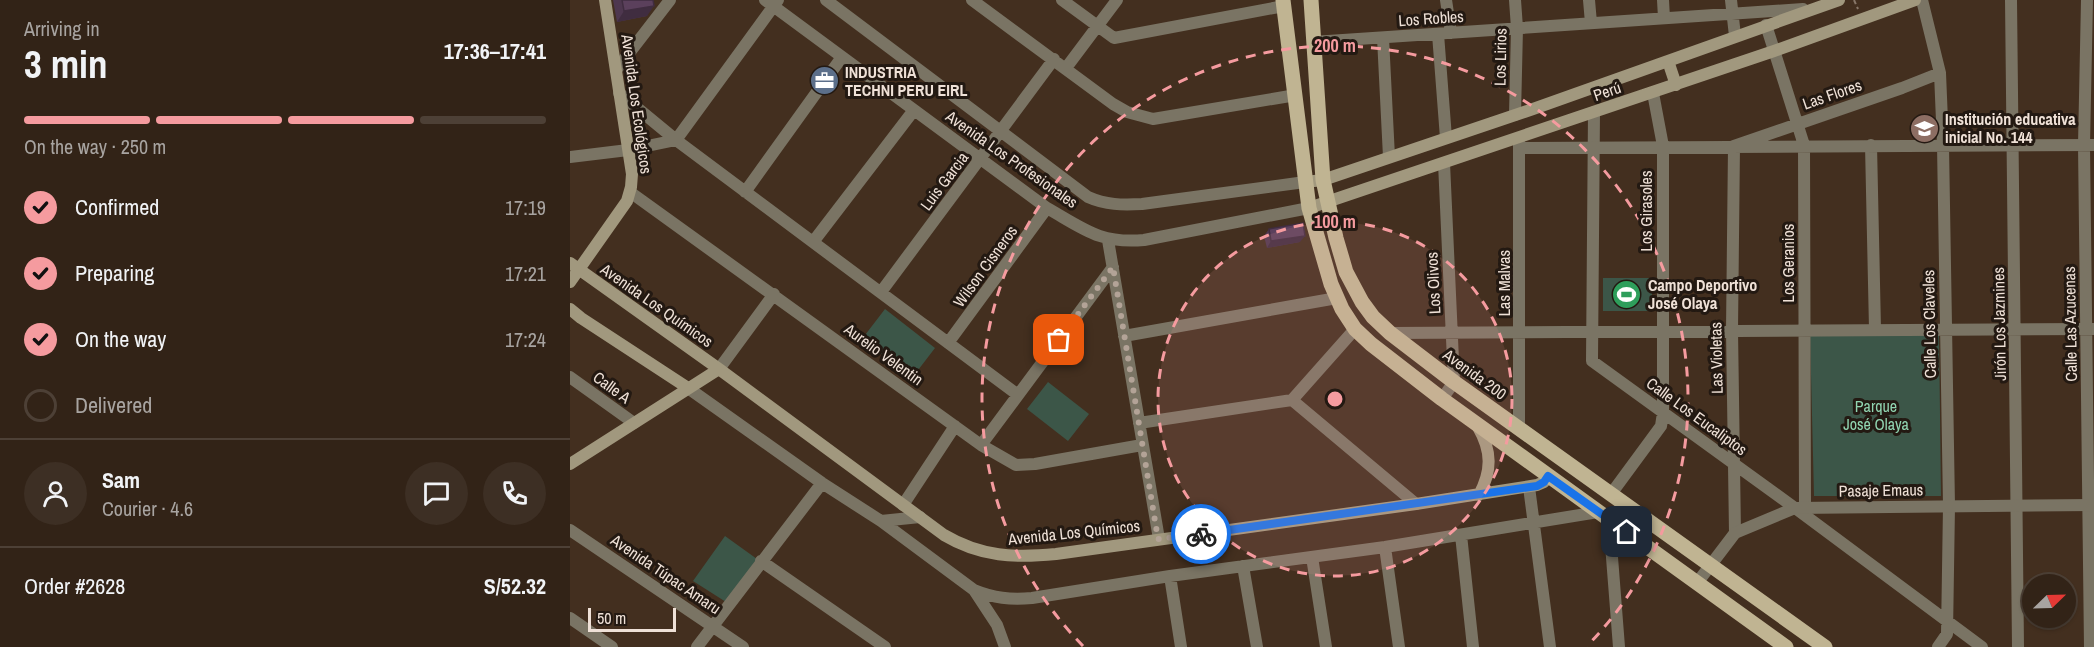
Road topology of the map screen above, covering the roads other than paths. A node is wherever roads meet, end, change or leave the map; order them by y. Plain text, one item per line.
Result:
1 (605, 0) edge
2 (670, 0) edge
3 (826, 0) edge
4 (972, 0) edge
5 (1062, 0) edge
6 (1116, 0) edge
7 (1311, 0) edge
8 (1446, 0) edge
9 (1515, 0) edge
10 (1589, 0) edge
11 (1663, 0) edge
12 (1731, 0) edge
13 (1839, 0) edge
14 (1915, 0) edge
15 (1922, 0) edge
16 (2012, 0) edge
17 (2087, 0) edge
18 (772, 2) edge
19 (1283, 3) edge
20 (1803, 7) edge
21 (1732, 14) junction
22 (1664, 18) junction
23 (1591, 23) junction
24 (1766, 25) junction
25 (1098, 26) junction
26 (1517, 28) junction
27 (1444, 33) junction
28 (1735, 36) junction
29 (1383, 38) junction
30 (1313, 42) junction
31 (1774, 51) junction
32 (842, 57) junction
33 (1054, 59) junction
34 (1668, 61) junction
35 (1066, 68) junction
36 (616, 70) junction
37 (1940, 73) junction
38 (1677, 85) junction
39 (619, 93) junction
40 (1653, 93) junction
41 (1296, 95) junction
42 (914, 110) junction
43 (1594, 112) junction
44 (1515, 115) junction
45 (1798, 123) junction
46 (1002, 131) junction
47 (1446, 138) junction
48 (676, 140) junction
49 (1519, 142) junction
50 (1871, 145) junction
51 (1943, 145) junction
52 (2012, 145) junction
53 (2089, 145) edge
54 (1663, 146) junction
55 (1734, 146) junction
56 (1804, 146) junction
57 (1594, 147) junction
58 (628, 150) junction
59 (570, 157) edge
60 (1389, 157) junction
61 (981, 159) junction
62 (1444, 163) junction
63 (1323, 180) junction
64 (1305, 182) junction
65 (630, 192) junction
66 (745, 192) junction
67 (1327, 204) junction
68 (1047, 208) junction
69 (1309, 208) junction
70 (1108, 240) junction
71 (813, 242) junction
72 (575, 266) edge
73 (1113, 267) junction
74 (570, 282) edge
75 (881, 292) junction
76 (774, 294) junction
77 (1337, 298) junction
78 (570, 309) edge
79 (1355, 328) junction
80 (1875, 329) junction
81 (1945, 329) junction
82 (2016, 329) junction
83 (2090, 329) edge
84 (1662, 330) junction
85 (1732, 330) junction
86 (1804, 330) junction
87 (1520, 331) junction
88 (1592, 331) junction
89 (1452, 332) junction
90 (1390, 333) junction
91 (1124, 336) junction
92 (948, 343) junction
93 (719, 369) junction
94 (570, 376) edge
95 (1454, 382) junction
96 (688, 388) junction
97 (1018, 394) junction
98 (1442, 399) junction
99 (1292, 400) junction
100 (1664, 413) junction
101 (634, 423) junction
102 (1139, 423) junction
103 (1476, 423) junction
104 (955, 426) junction
105 (1520, 428) junction
106 (981, 445) junction
107 (1142, 445) junction
108 (570, 464) edge
109 (1734, 464) junction
110 (1548, 476) junction
111 (822, 483) junction
112 (1529, 487) junction
113 (1611, 494) junction
114 (1479, 495) junction
115 (1416, 504) junction
116 (903, 505) junction
117 (2091, 505) edge
118 (1949, 506) junction
119 (2017, 506) junction
120 (1800, 508) junction
121 (1604, 516) junction
122 (920, 517) junction
123 (881, 521) junction
124 (1534, 522) junction
125 (570, 530) edge
126 (1735, 534) junction
127 (1461, 535) junction
128 (1158, 539) junction
129 (1385, 547) junction
130 (1311, 557) junction
131 (761, 561) junction
132 (1711, 564) junction
133 (1243, 566) junction
134 (1170, 576) junction
135 (1697, 583) junction
136 (974, 590) junction
137 (2092, 608) edge
138 (570, 618) edge
139 (1947, 623) junction
140 (713, 625) junction
141 (612, 647) edge
142 (697, 647) edge
143 (743, 647) edge
144 (885, 647) edge
145 (1005, 647) edge
146 (1181, 647) edge
147 (1257, 647) edge
148 (1326, 647) edge
149 (1399, 647) edge
150 (1473, 647) edge
151 (1550, 647) edge
152 (1619, 647) edge
153 (1786, 647) edge
154 (1825, 647) edge
155 (1938, 647) edge
156 (1982, 647) edge
157 (2018, 647) edge
158 (2090, 647) edge

1 - 36 main road, Avenida Los Ecológicos
2 - 36 street
3 - 46 street, Avenida Los Profesionales
4 - 33 street
5 - 25 street
6 - 25 street
7 - 30 main road, Avenida 200
8 - 27 street
9 - 26 street, Los Lirios
10 - 23 street
11 - 22 street
12 - 21 street
13 - 20 main road, Perú
14 - 31 main road, Perú
15 - 37 street, Calle Los Claveles
16 - 52 street, Jirón Los Jazmines
17 - 53 street, Calle Las Azucenas
18 - 32 street, Avenida Los Profesionales
18 - 48 street
19 - 25 street
19 - 41 main road
20 - 21 street, Los Robles
20 - 24 main road, Perú
21 - 22 street, Los Robles
21 - 28 street
22 - 23 street, Los Robles
23 - 26 street, Los Robles
24 - 28 main road, Perú
24 - 31 street, Los Geranios
25 - 35 street
26 - 27 street, Los Robles
26 - 44 street, Los Lirios
27 - 29 street, Los Robles
27 - 47 street
28 - 34 main road, Perú
29 - 30 street, Los Robles
29 - 60 street
30 - 63 main road, Avenida 200
31 - 38 main road, Perú
31 - 45 street, Los Geranios
32 - 42 street, Avenida Los Profesionales
32 - 66 street
33 - 35 street
33 - 46 street, Luis Garcia
34 - 38 main road
34 - 44 main road, Perú
35 - 41 street
36 - 39 main road, Avenida Los Ecológicos
37 - 45 street, Las Flores
37 - 51 street, Calle Los Claveles
38 - 40 main road, Perú
39 - 48 street
39 - 58 main road, Avenida Los Ecológicos
40 - 43 main road, Perú
40 - 54 street, Los Girasoles
41 - 64 main road
42 - 61 street, Avenida Los Profesionales
42 - 71 street
43 - 49 main road, Perú
43 - 57 street, Calle Los Eucaliptos
44 - 47 main road, Perú
45 - 55 street, Las Flores
45 - 56 street, Los Geranios
46 - 61 street, Luis Garcia
46 - 64 street, Avenida Los Profesionales
47 - 60 main road, Perú
48 - 58 street
48 - 66 street
49 - 57 street
49 - 62 main road, Perú
49 - 87 street, Las Malvas
50 - 51 street
50 - 56 street
50 - 80 street
51 - 52 street
51 - 81 street, Calle Los Claveles
52 - 53 street
52 - 82 street, Jirón Los Jazmines
53 - 83 street, Calle Las Azucenas
54 - 55 street
54 - 57 street
54 - 84 street, Los Girasoles
55 - 56 street
55 - 85 street, Las Violetas
56 - 86 street, Los Geranios
57 - 88 street, Calle Los Eucaliptos
58 - 59 street
58 - 65 main road, Avenida Los Ecológicos
60 - 63 main road, Perú
61 - 68 street, Avenida Los Profesionales
61 - 75 street, Luis Garcia
62 - 67 main road, Perú
62 - 89 street, Los Olivos
63 - 64 main road, Perú
63 - 67 main road, Avenida 200
64 - 69 main road
65 - 72 main road, Avenida Los Ecológicos
65 - 76 street, Aurelio Velentin
66 - 71 street
67 - 69 main road, Perú
67 - 90 main road, Avenida 200
68 - 70 street, Avenida Los Profesionales
68 - 92 street, Wilson Cisneros
69 - 70 street, Avenida Los Profesionales
69 - 77 main road
70 - 73 street
71 - 75 street
72 - 74 main road, Avenida Los Ecológicos
72 - 93 main road, Avenida Los Químicos
73 - 91 street
73 - 97 street
75 - 92 street
76 - 93 street
76 - 104 street, Aurelio Velentin
77 - 79 main road
77 - 91 street
78 - 96 main road
79 - 98 main road
79 - 99 street
80 - 81 street
80 - 86 street
81 - 82 street
81 - 118 street, Calle Los Claveles
82 - 83 street
82 - 119 street, Jirón Los Jazmines
83 - 117 street, Calle Las Azucenas
84 - 85 street
84 - 88 street
84 - 100 street, Los Girasoles
85 - 86 street
85 - 109 street, Las Violetas
86 - 120 street, Los Geranios
87 - 88 street
87 - 89 street
87 - 105 street, Las Malvas
88 - 100 street, Calle Los Eucaliptos
89 - 90 street
89 - 95 street, Los Olivos
90 - 95 main road, Avenida 200
91 - 102 street
92 - 97 street
93 - 96 main road
93 - 116 main road, Avenida Los Químicos
94 - 101 street, Calle A
95 - 98 street
95 - 105 main road, Avenida 200
96 - 101 main road
96 - 111 street
97 - 106 street
98 - 103 main road
99 - 102 street
99 - 115 street
100 - 109 street, Calle Los Eucaliptos
100 - 113 street, Los Girasoles
101 - 108 main road
102 - 107 street
103 - 110 main road
103 - 114 main road
104 - 106 street, Aurelio Velentin
104 - 116 street
105 - 113 main road, Avenida 200
106 - 107 street, Aurelio Velentin
107 - 128 street
109 - 120 street, Calle Los Eucaliptos
109 - 126 street, Las Violetas
110 - 112 main road, Avenida Los Químicos
110 - 121 main road
111 - 123 street
111 - 131 street
112 - 114 main road, Avenida Los Químicos
112 - 124 street
113 - 132 main road, Avenida 200
114 - 115 main road, Avenida Los Químicos
115 - 128 main road, Avenida Los Químicos
116 - 122 main road, Avenida Los Químicos
117 - 119 street, Pasaje Emaus
117 - 137 street, Calle Las Azucenas
118 - 119 street, Pasaje Emaus
118 - 120 street, Pasaje Emaus
118 - 139 street, Calle Los Claveles
119 - 157 street, Jirón Los Jazmines
120 - 126 street, Pasaje Emaus
120 - 139 street, Calle Los Eucaliptos
121 - 124 street
121 - 135 main road
121 - 152 street
122 - 123 street
122 - 128 main road, Avenida Los Químicos
123 - 136 street
124 - 127 street
124 - 151 street
125 - 140 street, Avenida Túpac Amaru
126 - 132 street, Pasaje Emaus
127 - 129 street
127 - 150 street
129 - 130 street
129 - 149 street
130 - 133 street
130 - 148 street
131 - 140 street
131 - 144 street
132 - 135 street, Pasaje Emaus
132 - 154 main road, Avenida 200
133 - 134 street
133 - 147 street
134 - 136 street
134 - 146 street
135 - 153 main road
136 - 145 street
137 - 158 street, Calle Las Azucenas
138 - 141 street
139 - 155 street, Calle Los Claveles
139 - 156 street, Calle Los Eucaliptos
140 - 142 street
140 - 143 street, Avenida Túpac Amaru

